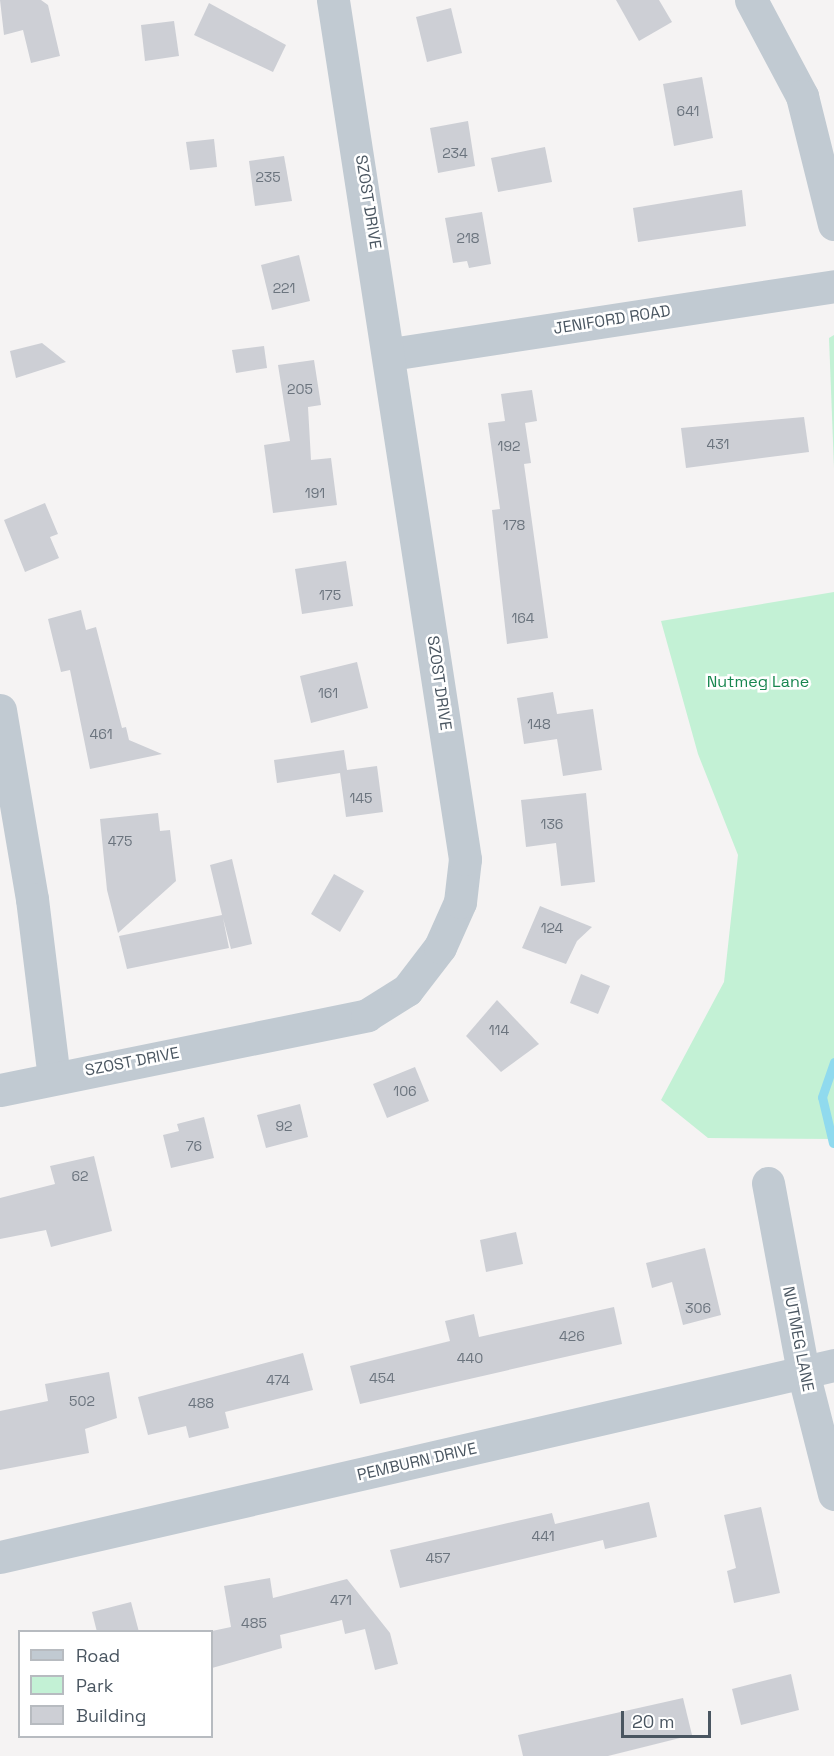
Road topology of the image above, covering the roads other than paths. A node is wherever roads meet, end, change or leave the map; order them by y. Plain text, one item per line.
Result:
1 (333, 0) edge
2 (751, 0) edge
3 (834, 224) edge
4 (834, 286) edge
5 (391, 354) junction
6 (0, 710) edge
7 (54, 1078) junction
8 (0, 1090) edge
9 (768, 1183) dead end
10 (819, 1369) edge
11 (834, 1494) edge
12 (0, 1557) edge

1 - 5 street, SZOST DRIVE
2 - 3 street
4 - 5 street, JENIFORD ROAD
5 - 7 street, SZOST DRIVE
6 - 7 street
7 - 8 street, SZOST DRIVE
9 - 10 street, NUTMEG LANE
10 - 11 street, NUTMEG LANE
10 - 12 street, PEMBURN DRIVE

